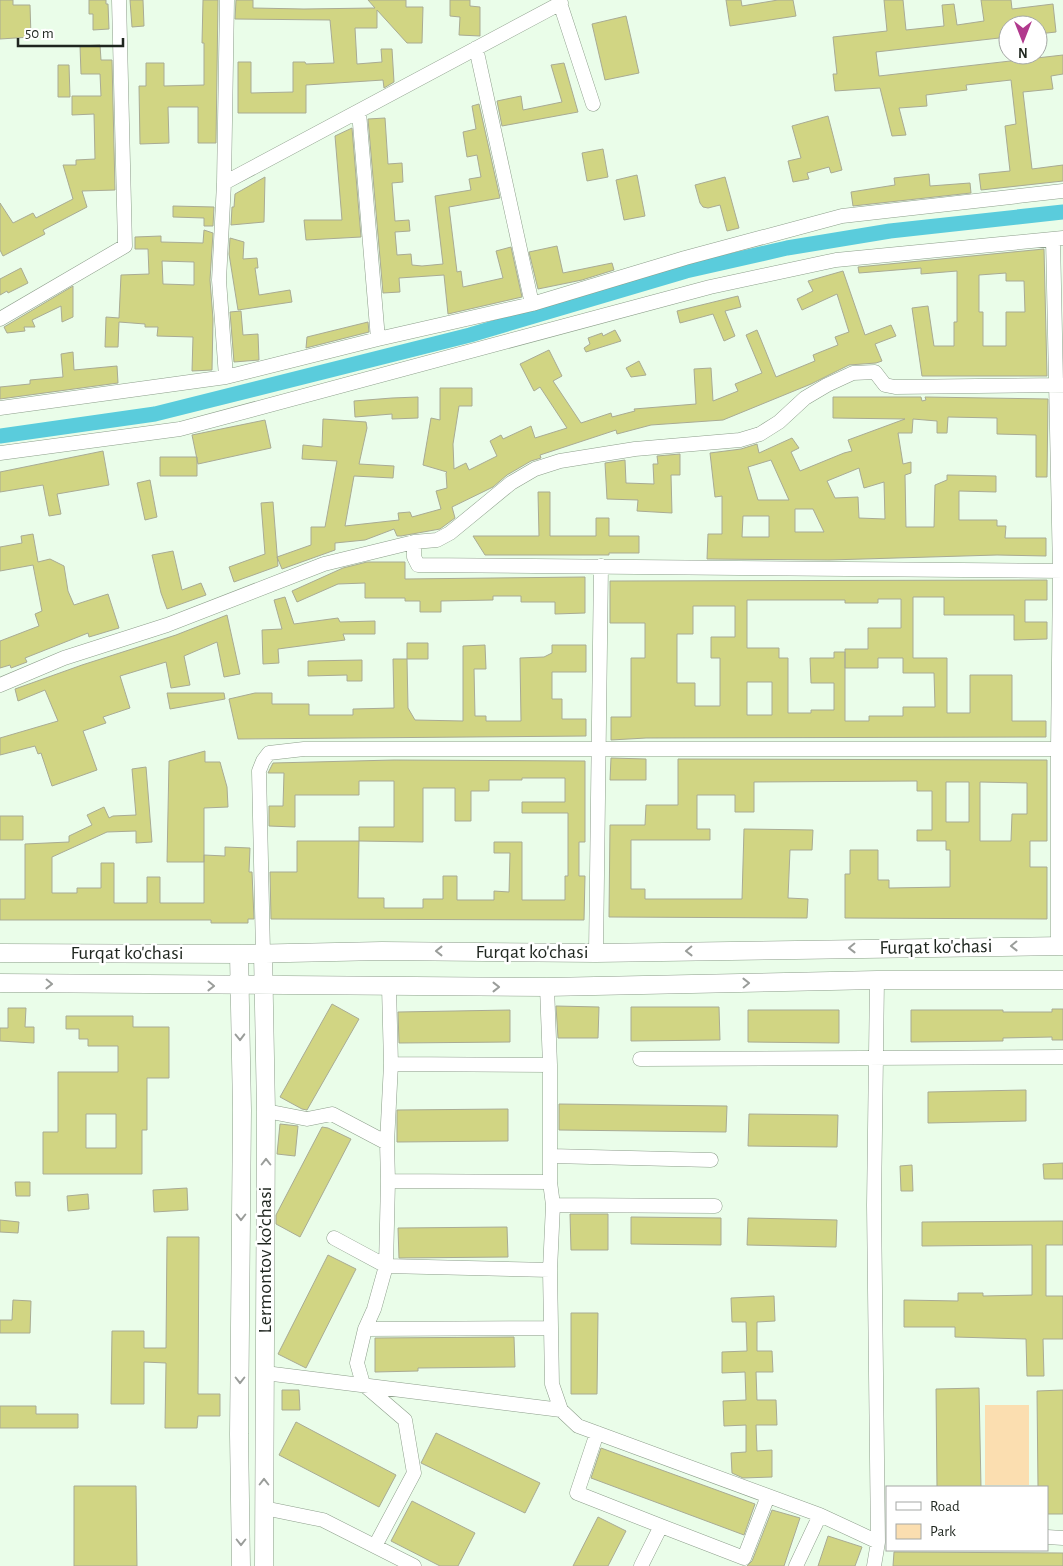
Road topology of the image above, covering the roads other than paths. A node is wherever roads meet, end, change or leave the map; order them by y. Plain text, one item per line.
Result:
1 (119, 0) edge
2 (228, 0) edge
3 (560, 2) edge
4 (476, 48) junction
5 (593, 104) dead end
6 (359, 112) junction
7 (224, 184) junction
8 (1063, 191) edge
9 (1058, 238) edge
10 (532, 304) junction
11 (0, 319) edge
12 (378, 339) junction
13 (226, 378) junction
14 (1059, 385) edge
15 (0, 408) edge
16 (0, 453) edge
17 (414, 542) junction
18 (601, 566) junction
19 (1062, 571) edge
20 (0, 685) edge
21 (598, 748) junction
22 (1060, 749) edge
23 (1061, 946) edge
24 (0, 953) edge
25 (263, 953) junction
26 (596, 953) junction
27 (239, 954) junction
28 (876, 980) junction
29 (1063, 980) edge
30 (0, 984) edge
31 (239, 986) junction
32 (264, 986) junction
33 (389, 986) junction
34 (547, 988) junction
35 (1063, 1057) edge
36 (875, 1058) junction
37 (640, 1059) dead end
38 (390, 1064) junction
39 (550, 1065) junction
40 (266, 1110) junction
41 (387, 1143) junction
42 (551, 1156) junction
43 (711, 1160) dead end
44 (388, 1180) junction
45 (550, 1182) junction
46 (553, 1205) junction
47 (715, 1206) dead end
48 (334, 1238) dead end
49 (386, 1266) junction
50 (550, 1270) junction
51 (551, 1328) junction
52 (365, 1329) junction
53 (265, 1373) junction
54 (363, 1384) junction
55 (561, 1410) junction
56 (597, 1433) junction
57 (768, 1496) junction
58 (264, 1508) junction
59 (820, 1515) junction
60 (660, 1526) junction
61 (881, 1533) edge
62 (1048, 1537) edge
63 (1063, 1538) edge
64 (375, 1546) junction
65 (743, 1562) edge
66 (241, 1566) edge
67 (264, 1566) edge
68 (414, 1566) edge
69 (641, 1566) edge
70 (796, 1566) edge
71 (874, 1566) edge

1 - 11 street
2 - 7 street
3 - 4 street
3 - 5 street
4 - 6 street
4 - 10 street
6 - 7 street
6 - 12 street
7 - 13 street
8 - 10 street
9 - 14 street
9 - 16 street
10 - 12 street
12 - 13 street
13 - 15 street
14 - 17 street
14 - 19 street
17 - 18 street
17 - 20 street
18 - 19 street
18 - 21 street
19 - 22 street
21 - 22 street
21 - 25 street
21 - 26 street
22 - 23 street
23 -> 26 main road, Furqat ko'chasi
24 - 27 main road, Furqat ko'chasi
26 -> 25 main road, Furqat ko'chasi
25 - 27 main road, Furqat ko'chasi
25 - 32 main road, Lermontov ko’chasi
27 - 31 main road, Lermontov ko’chasi
28 - 29 main road, Furqat ko'chasi
34 -> 28 main road, Furqat ko'chasi
28 - 36 street
30 -> 31 main road, Furqat ko'chasi
31 - 32 main road, Furqat ko'chasi
31 -> 66 main road, Lermontov ko’chasi
32 - 33 main road, Furqat ko'chasi
32 - 40 main road, Lermontov ko’chasi
33 -> 34 main road, Furqat ko'chasi
33 - 38 street
34 - 39 street
35 - 36 street
36 - 37 street
36 - 61 street
38 - 39 street
38 - 41 street
39 - 42 street
40 - 41 street
53 -> 40 main road, Lermontov ko’chasi
41 - 44 street
42 - 43 street
42 - 45 street
44 - 45 street
44 - 49 street
45 - 46 street
46 - 47 street
46 - 50 street
48 - 49 street
49 - 50 street
49 - 52 street
50 - 51 street
51 - 52 street
51 - 55 street
52 - 54 street
53 - 54 street
58 -> 53 main road, Lermontov ko’chasi
54 - 55 street
54 - 64 street
55 - 56 street
56 - 57 street
56 - 60 street
57 - 59 street
57 - 65 street
58 - 64 street
58 - 67 main road, Lermontov ko’chasi
59 - 61 street
59 - 70 street
60 - 65 street
60 - 69 street
61 - 71 street
62 - 63 street
64 - 68 street

